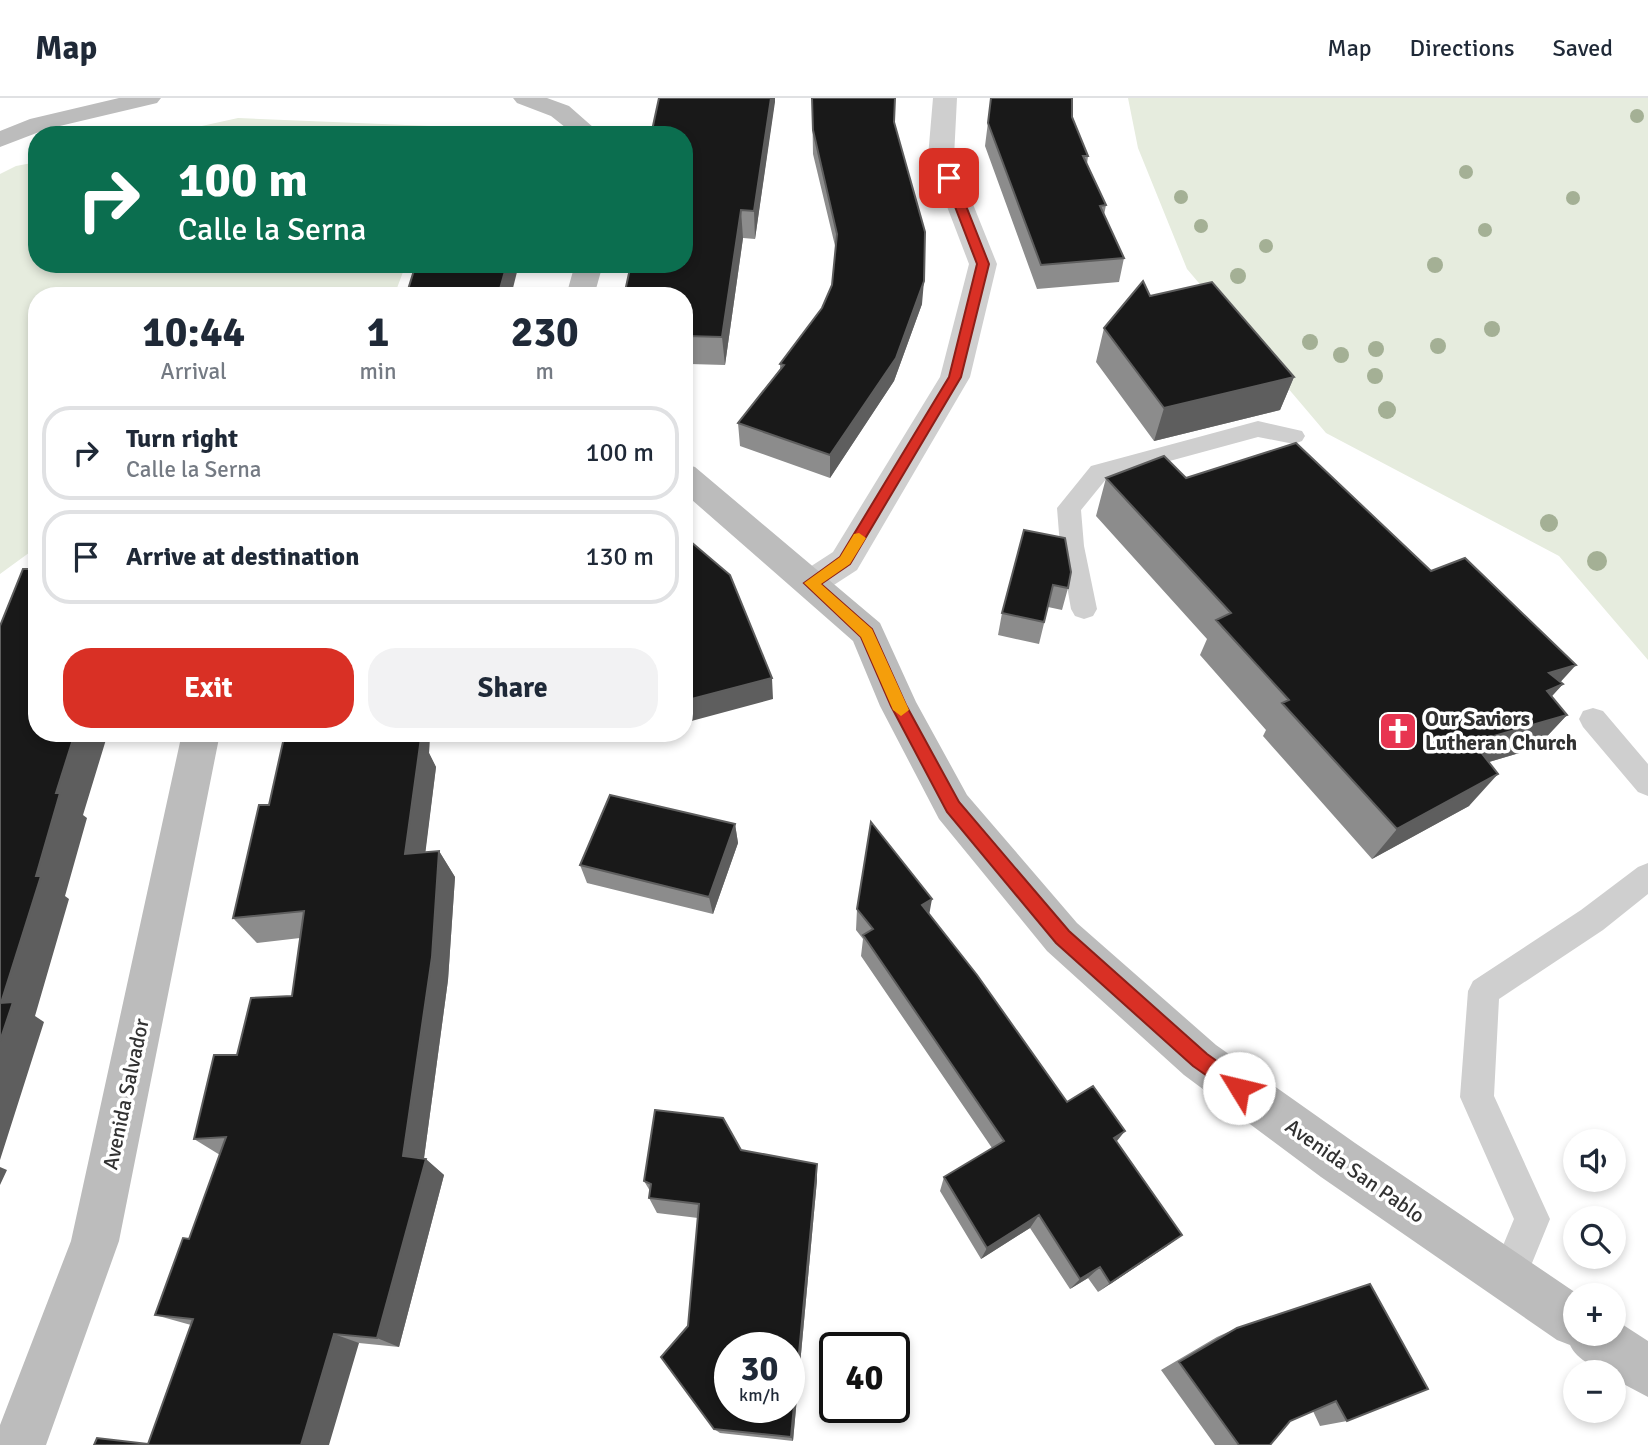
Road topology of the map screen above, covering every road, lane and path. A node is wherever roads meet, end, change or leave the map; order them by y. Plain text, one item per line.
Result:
1 (149, 98) edge
2 (525, 98) edge
3 (945, 98) edge
4 (34, 126) edge
5 (579, 126) edge
6 (28, 128) edge
7 (0, 139) edge
8 (1294, 436) dead end
9 (693, 483) edge
10 (811, 583) junction
11 (1084, 609) dead end
12 (1593, 719) dead end
13 (199, 742) edge
14 (1648, 784) edge
15 (1648, 876) edge
16 (1508, 1277) junction
17 (1563, 1314) edge
18 (1609, 1346) edge
19 (1648, 1371) edge
20 (19, 1445) edge

1 - 4 street
2 - 5 street
3 - 10 street
6 - 7 street
8 - 11 lane
9 - 10 street, Avenida San Pablo
10 - 16 street, Avenida San Pablo
12 - 14 lane
13 - 20 street, Avenida Salvador
15 - 16 lane
16 - 17 street, Avenida San Pablo
18 - 19 street

